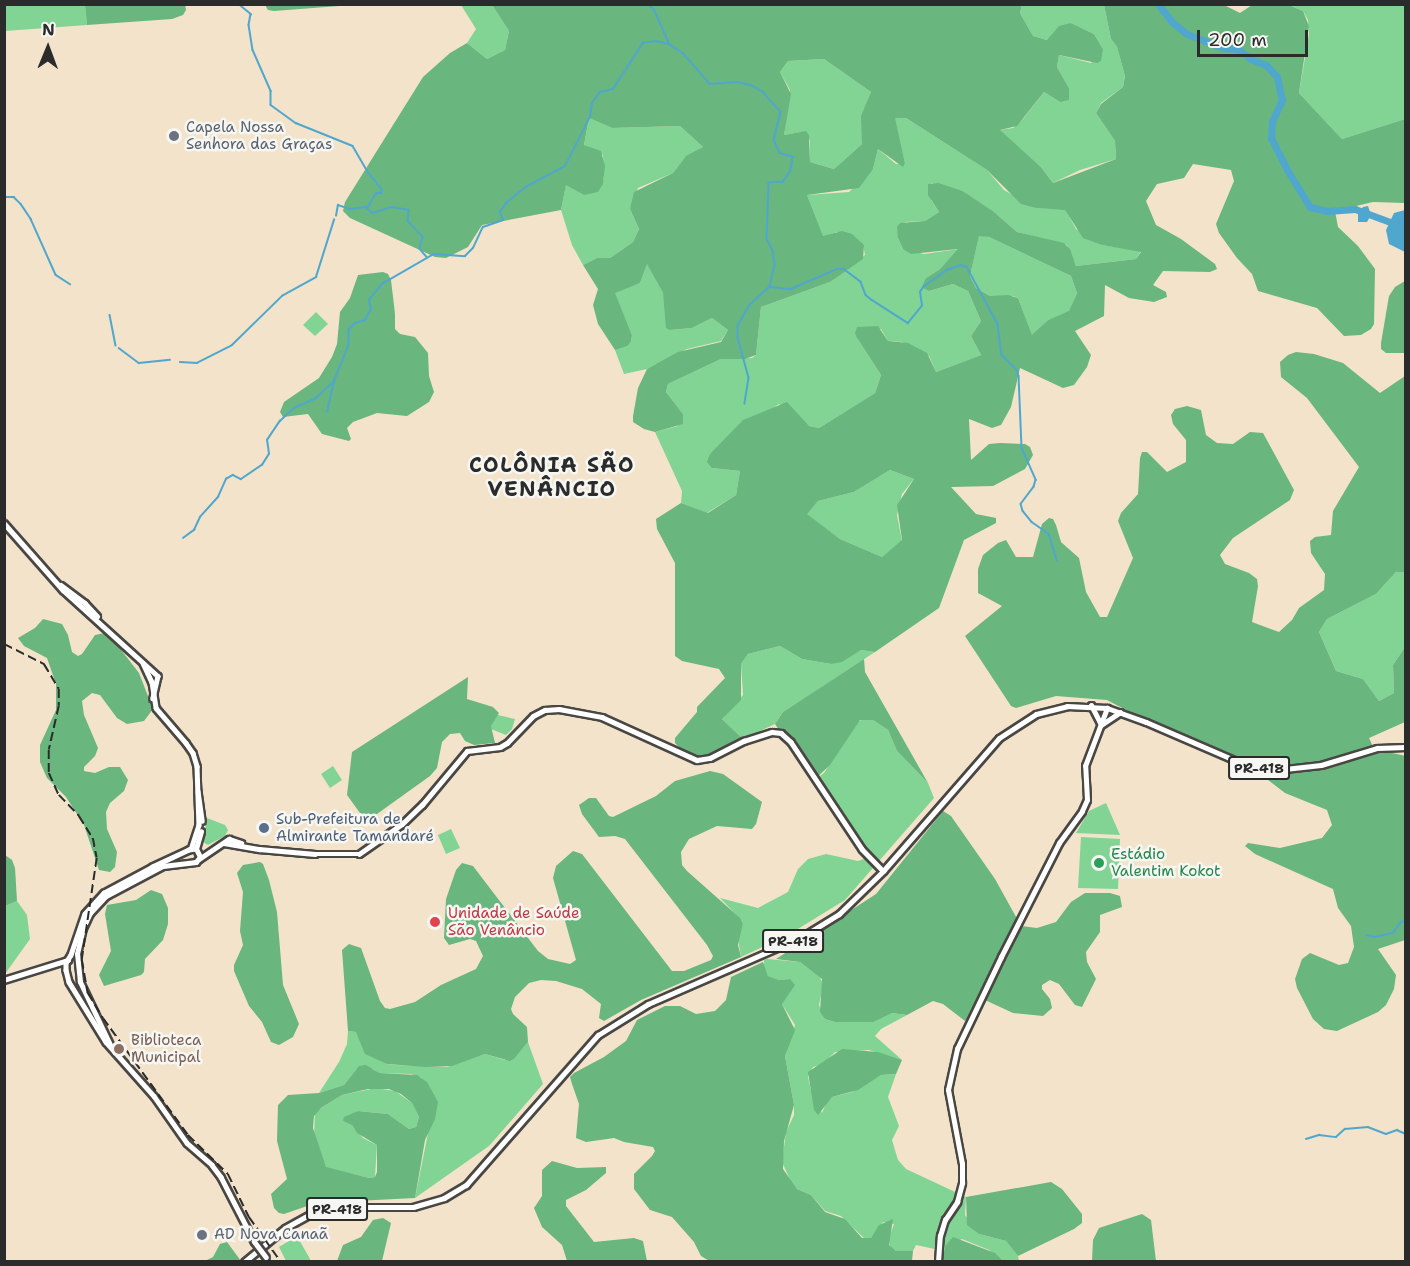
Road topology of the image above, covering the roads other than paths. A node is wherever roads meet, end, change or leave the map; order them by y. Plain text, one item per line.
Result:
1 (4, 523) edge
2 (142, 661) junction
3 (155, 674) junction
4 (150, 680) junction
5 (158, 681) junction
6 (153, 698) junction
7 (1091, 705) junction
8 (1107, 708) junction
9 (1120, 712) junction
10 (1101, 725) junction
11 (1406, 747) edge
12 (224, 843) junction
13 (249, 847) junction
14 (195, 850) junction
15 (209, 851) junction
16 (186, 853) junction
17 (199, 859) junction
18 (188, 861) junction
19 (883, 871) junction
20 (91, 909) junction
21 (86, 921) junction
22 (92, 925) dead end
23 (67, 962) junction
24 (76, 963) junction
25 (4, 980) edge
26 (80, 982) junction
27 (71, 984) junction
28 (110, 1047) junction
29 (268, 1259) edge
30 (244, 1262) edge
31 (938, 1262) edge

1 - 2 main road
2 - 3 main road
2 - 4 main road
3 - 4 main road
3 - 5 main road
4 - 5 main road
4 - 6 main road
5 - 6 main road
6 - 14 main road
7 - 8 highway, PR-418
7 - 10 highway
7 - 19 highway, PR-418
8 - 9 highway, PR-418
8 - 10 main road
9 - 10 highway
9 - 11 highway, PR-418
10 - 31 main road
12 - 13 main road
12 - 13 main road
12 - 15 main road
13 - 19 main road
14 - 15 main road
14 - 16 main road
14 - 17 main road
15 - 17 main road
16 - 18 main road
16 - 20 main road
17 - 18 main road
18 - 20 main road
19 - 30 highway, PR-418
20 - 21 main road
20 - 23 main road
21 - 22 main road
21 - 24 main road
23 - 24 main road
23 - 25 main road
23 - 27 main road
24 - 26 main road
26 - 27 main road
26 - 28 main road
27 - 28 main road
28 - 29 main road, bridge

